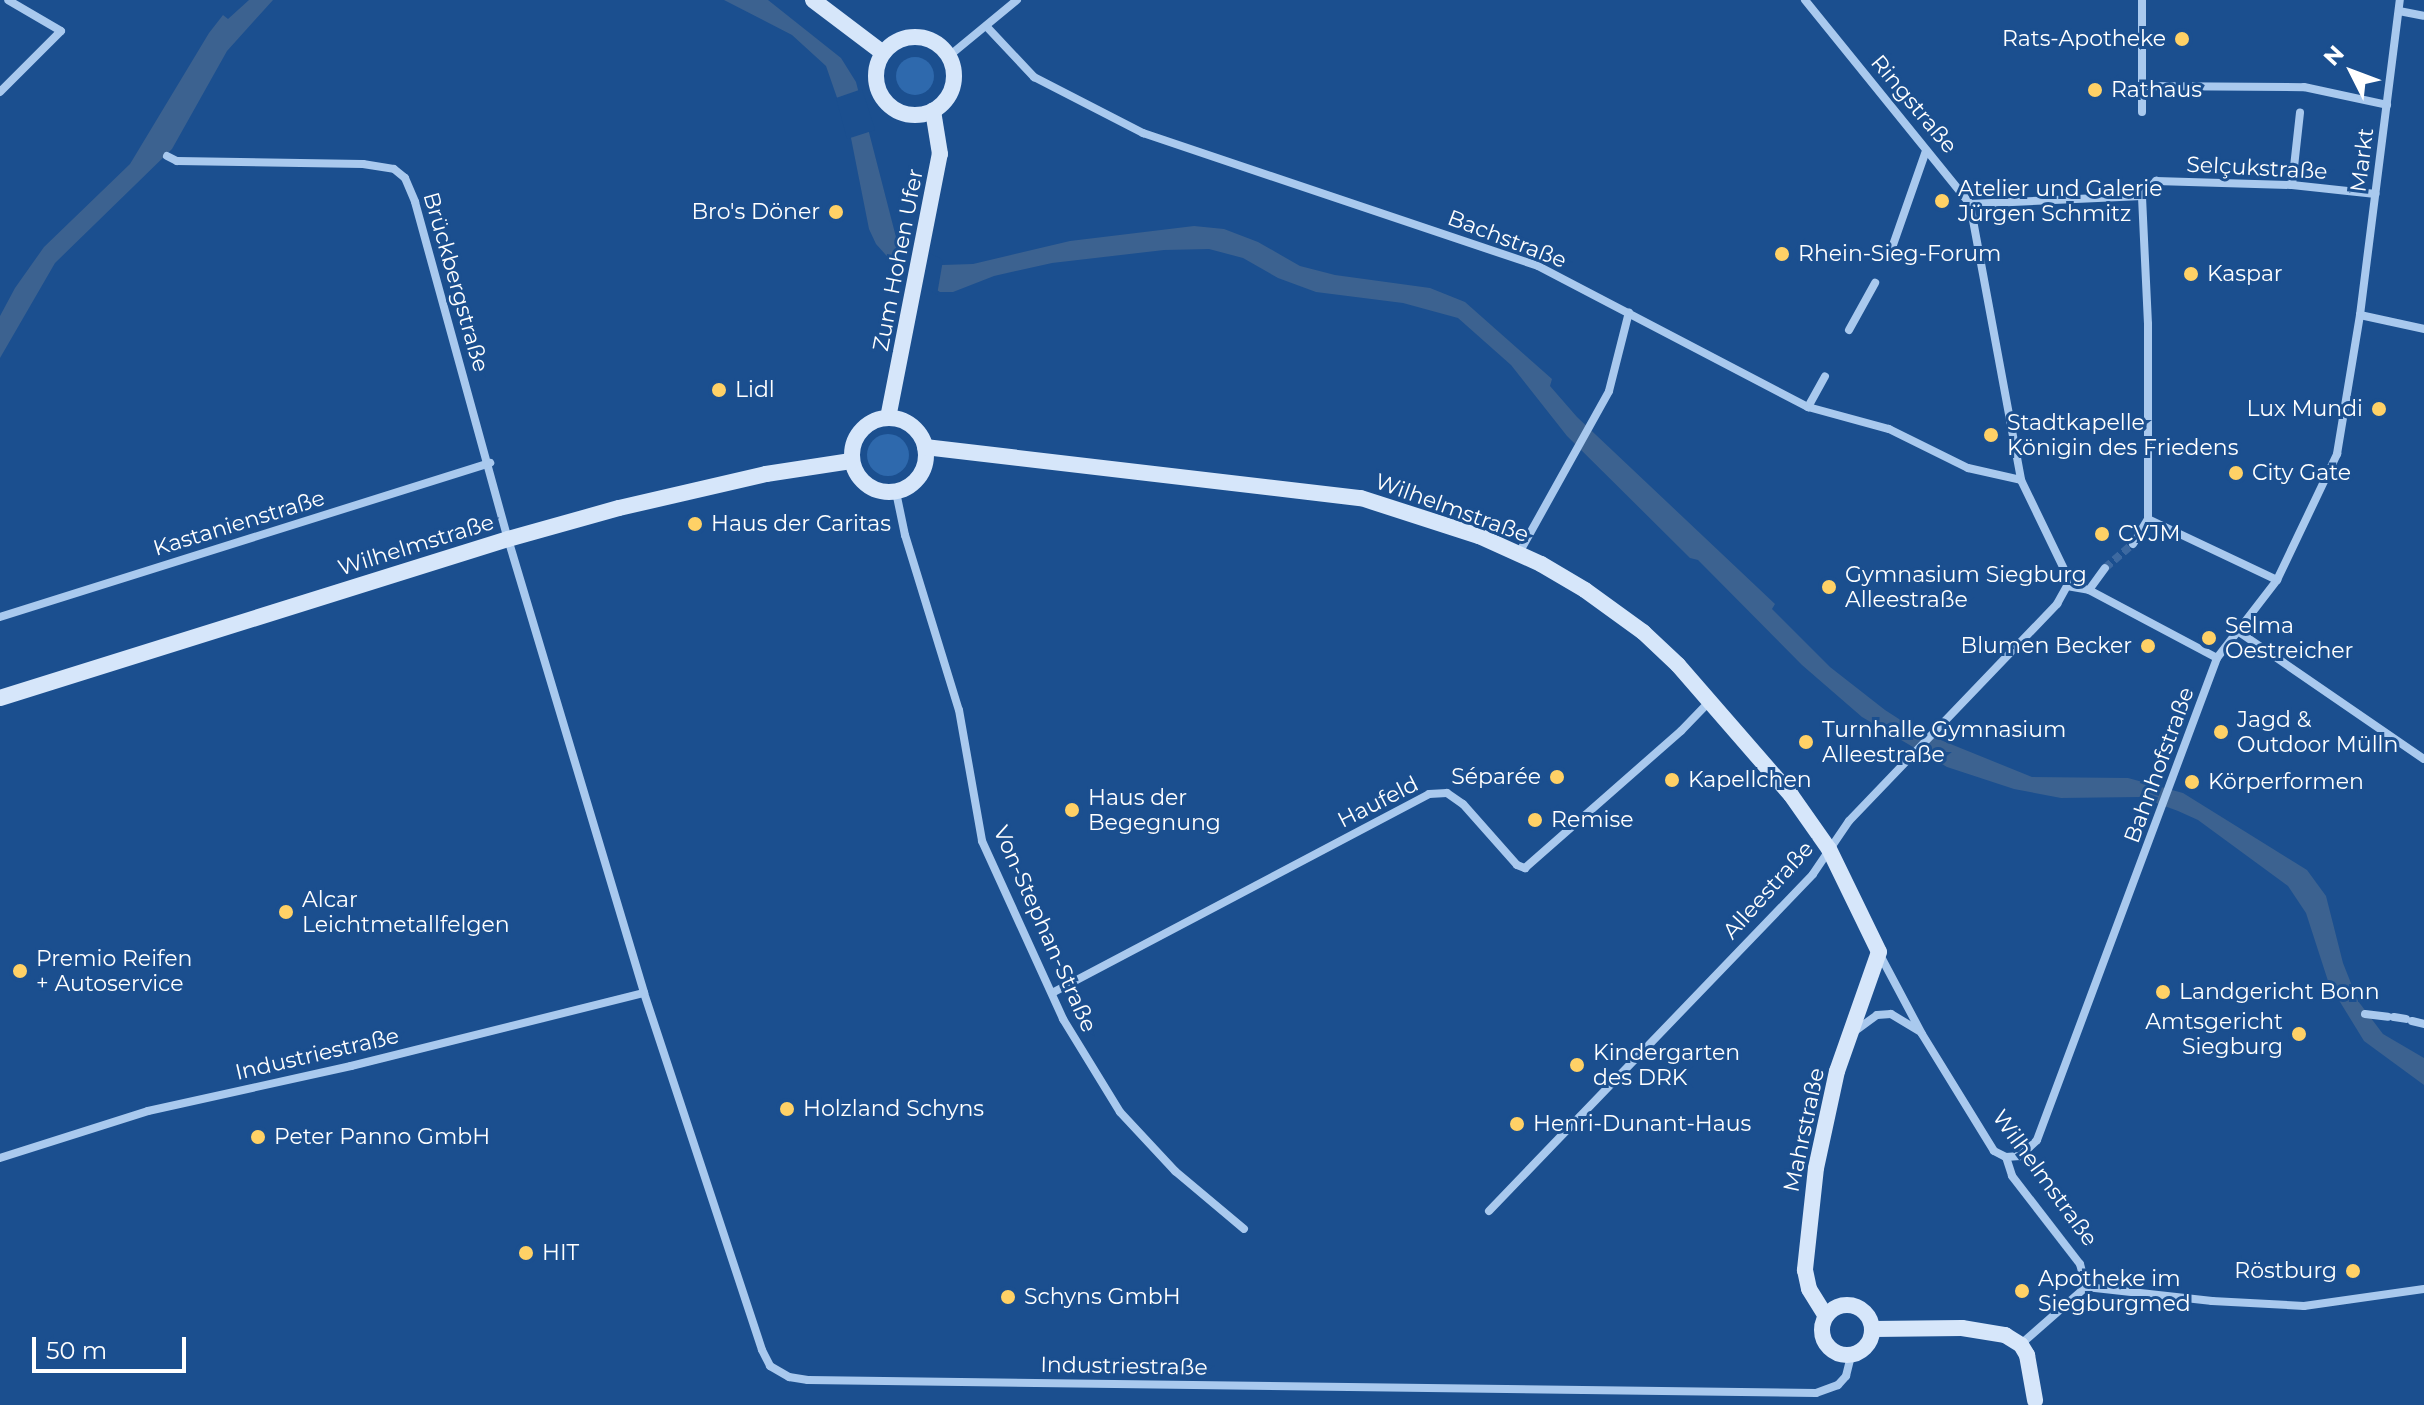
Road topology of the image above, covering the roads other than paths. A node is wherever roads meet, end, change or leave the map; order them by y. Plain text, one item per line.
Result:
1 (8, 0) edge
2 (813, 0) edge
3 (1017, 0) edge
4 (1805, 0) edge
5 (2142, 0) edge
6 (2400, 0) edge
7 (2399, 11) junction
8 (2424, 16) edge
9 (987, 27) junction
10 (883, 53) junction
11 (949, 56) junction
12 (2141, 86) junction
13 (0, 92) edge
14 (2387, 105) junction
15 (933, 111) junction
16 (2142, 112) dead end
17 (2300, 112) dead end
18 (1926, 151) junction
19 (167, 156) dead end
20 (2292, 185) junction
21 (2376, 194) junction
22 (2142, 196) junction
23 (1970, 204) junction
24 (1893, 245) dead end
25 (1875, 283) dead end
26 (1629, 312) junction
27 (2360, 315) junction
28 (2424, 329) edge
29 (1849, 330) dead end
30 (1825, 376) dead end
31 (2351, 383) joint
32 (1808, 407) junction
33 (888, 418) junction
34 (925, 447) junction
35 (851, 461) junction
36 (490, 463) junction
37 (2021, 480) junction
38 (896, 492) junction
39 (2148, 519) junction
40 (508, 539) junction
41 (2133, 544) tunnel mouth
42 (1519, 553) junction
43 (2105, 568) tunnel mouth
44 (2277, 580) junction
45 (2067, 586) junction
46 (2089, 590) junction
47 (0, 617) edge
48 (2239, 632) junction
49 (2217, 658) junction
50 (0, 698) edge
51 (1710, 701) junction
52 (2424, 759) edge
53 (1829, 849) junction
54 (1879, 952) junction
55 (644, 993) junction
56 (1052, 993) junction
57 (2365, 1014) dead end
58 (2424, 1024) edge
59 (1852, 1033) junction
60 (1922, 1034) junction
61 (2006, 1157) junction
62 (0, 1158) edge
63 (1489, 1211) dead end
64 (1244, 1229) dead end
65 (2086, 1287) junction
66 (2424, 1289) edge
67 (1826, 1316) junction
68 (1873, 1329) junction
69 (2021, 1345) junction
70 (1851, 1356) junction
71 (2035, 1400) dead end

1 - 13 street
2 - 10 main road
3 - 9 street
4 - 18 street, Ringstraße
5 - 12 street
6 - 7 street, Markt
7 - 8 street
7 - 14 street, Markt
9 - 11 street
9 - 26 street, Bachstraße
10 - 11 main road
10 - 15 main road
11 - 15 main road
12 - 14 street
12 - 16 street
14 - 21 street, Markt
15 - 33 main road, Zum Hohen Ufer
17 - 20 street
18 - 23 street, Ringstraße
18 - 24 street
19 - 36 street, Brückbergstraße
20 - 21 street, Selçukstraße
20 - 22 street, Selçukstraße
21 - 27 street, Markt
22 - 23 street
22 - 39 street
23 - 37 street, Ringstraße
25 - 29 street
26 - 32 street, Bachstraße
26 - 42 street
27 - 28 street
27 - 31 street, Markt
30 - 32 street
31 - 44 street, Bahnhofstraße
32 - 37 street, Bachstraße
33 - 34 main road
33 - 35 main road
34 - 38 main road
34 - 42 main road, Wilhelmstraße
35 - 38 main road
35 - 40 main road, Wilhelmstraße
36 - 40 street, Brückbergstraße
36 - 47 street, Kastanienstraße
37 - 45 street, Ringstraße
38 - 56 street, Von-Stephan-Straße
39 - 41 street
39 - 44 street
40 - 50 main road, Wilhelmstraße
40 - 55 street, Industriestraße
42 - 51 main road, Wilhelmstraße
43 - 46 street
44 - 48 street, Bahnhofstraße
45 - 46 street
45 - 53 street, Alleestraße
46 - 49 street
48 - 49 street, Bahnhofstraße
48 - 52 street
49 - 61 street, Bahnhofstraße
51 - 53 main road, Wilhelmstraße
51 - 56 street, Haufeld
53 - 54 main road, Wilhelmstraße
53 - 63 street, Alleestraße
54 - 59 main road, Mahrstraße
54 - 60 street, Wilhelmstraße
55 - 62 street, Industriestraße
55 - 70 street, Industriestraße
56 - 64 street, Von-Stephan-Straße
57 - 58 street
59 - 60 street, Wilhelmstraße
59 - 67 main road, Mahrstraße
60 - 61 street, Wilhelmstraße
61 - 65 street, Wilhelmstraße
65 - 66 street
65 - 69 street
67 - 68 main road
67 - 70 main road
68 - 69 main road
68 - 70 main road
69 - 71 main road

